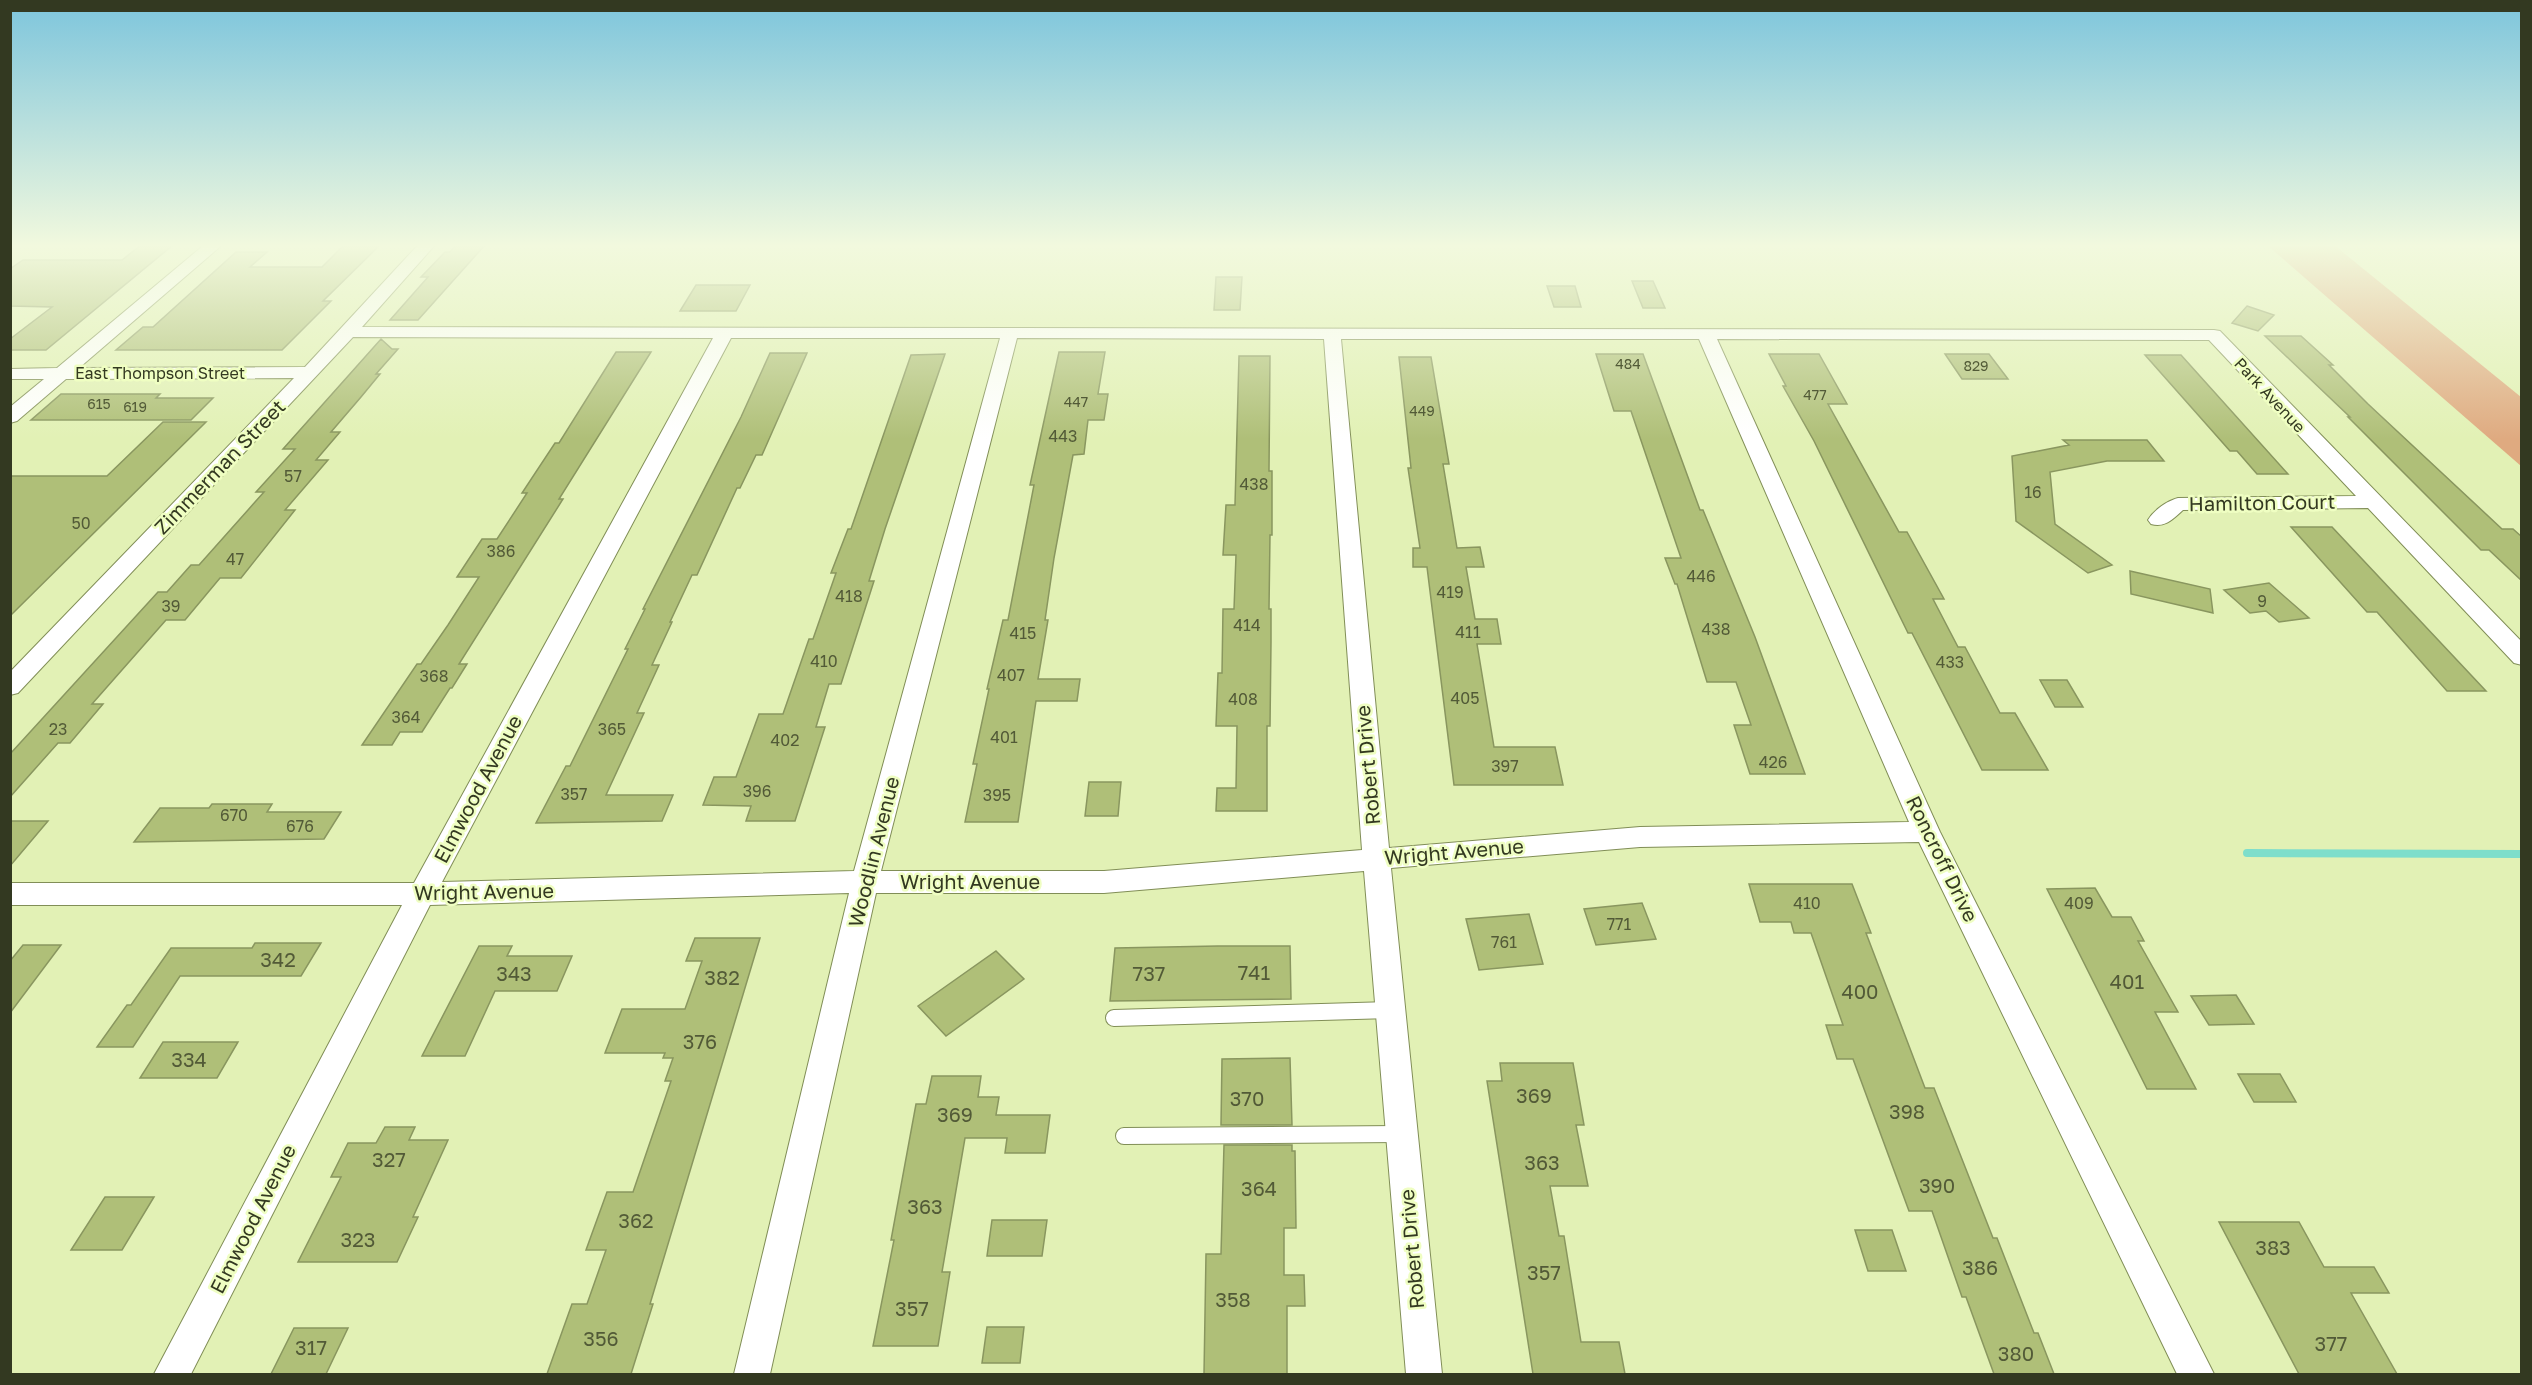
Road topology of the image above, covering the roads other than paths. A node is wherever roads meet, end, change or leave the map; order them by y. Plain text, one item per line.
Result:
1 (137, 310) edge
2 (368, 310) edge
3 (348, 332) junction
4 (1010, 333) junction
5 (724, 334) junction
6 (1332, 334) junction
7 (1706, 335) junction
8 (310, 372) junction
9 (10, 374) edge
10 (61, 374) junction
11 (10, 417) edge
12 (2371, 502) junction
13 (2158, 520) dead end
14 (2522, 657) edge
15 (10, 687) edge
16 (1927, 832) junction
17 (1376, 858) junction
18 (865, 882) junction
19 (10, 894) edge
20 (422, 894) junction
21 (1390, 1010) junction
22 (1114, 1018) dead end
23 (1402, 1134) junction
24 (1124, 1136) dead end
25 (172, 1374) edge
26 (752, 1374) edge
27 (1424, 1374) edge
28 (2196, 1374) edge

1 - 10 street
2 - 3 street, Zimmerman Street
3 - 5 street, Park Avenue
3 - 8 street, Zimmerman Street
4 - 5 street, Park Avenue
4 - 6 street, Park Avenue
4 - 18 street, Woodlin Avenue
5 - 20 street, Elmwood Avenue
6 - 7 street, Park Avenue
6 - 17 street, Robert Drive
7 - 12 street, Park Avenue
7 - 16 street, Roncroff Drive
8 - 10 street, East Thompson Street
8 - 15 street, Zimmerman Street
9 - 10 street, East Thompson Street
10 - 11 street
12 - 13 street, Hamilton Court
12 - 14 street, Park Avenue
16 - 17 street, Wright Avenue
16 - 28 street, Roncroff Drive
17 - 18 street, Wright Avenue
17 - 21 street, Robert Drive
18 - 20 street, Wright Avenue
18 - 26 street, Woodlin Avenue
19 - 20 street, Wright Avenue
20 - 25 street, Elmwood Avenue
21 - 22 lane
21 - 23 street, Robert Drive
23 - 24 lane
23 - 27 street, Robert Drive

